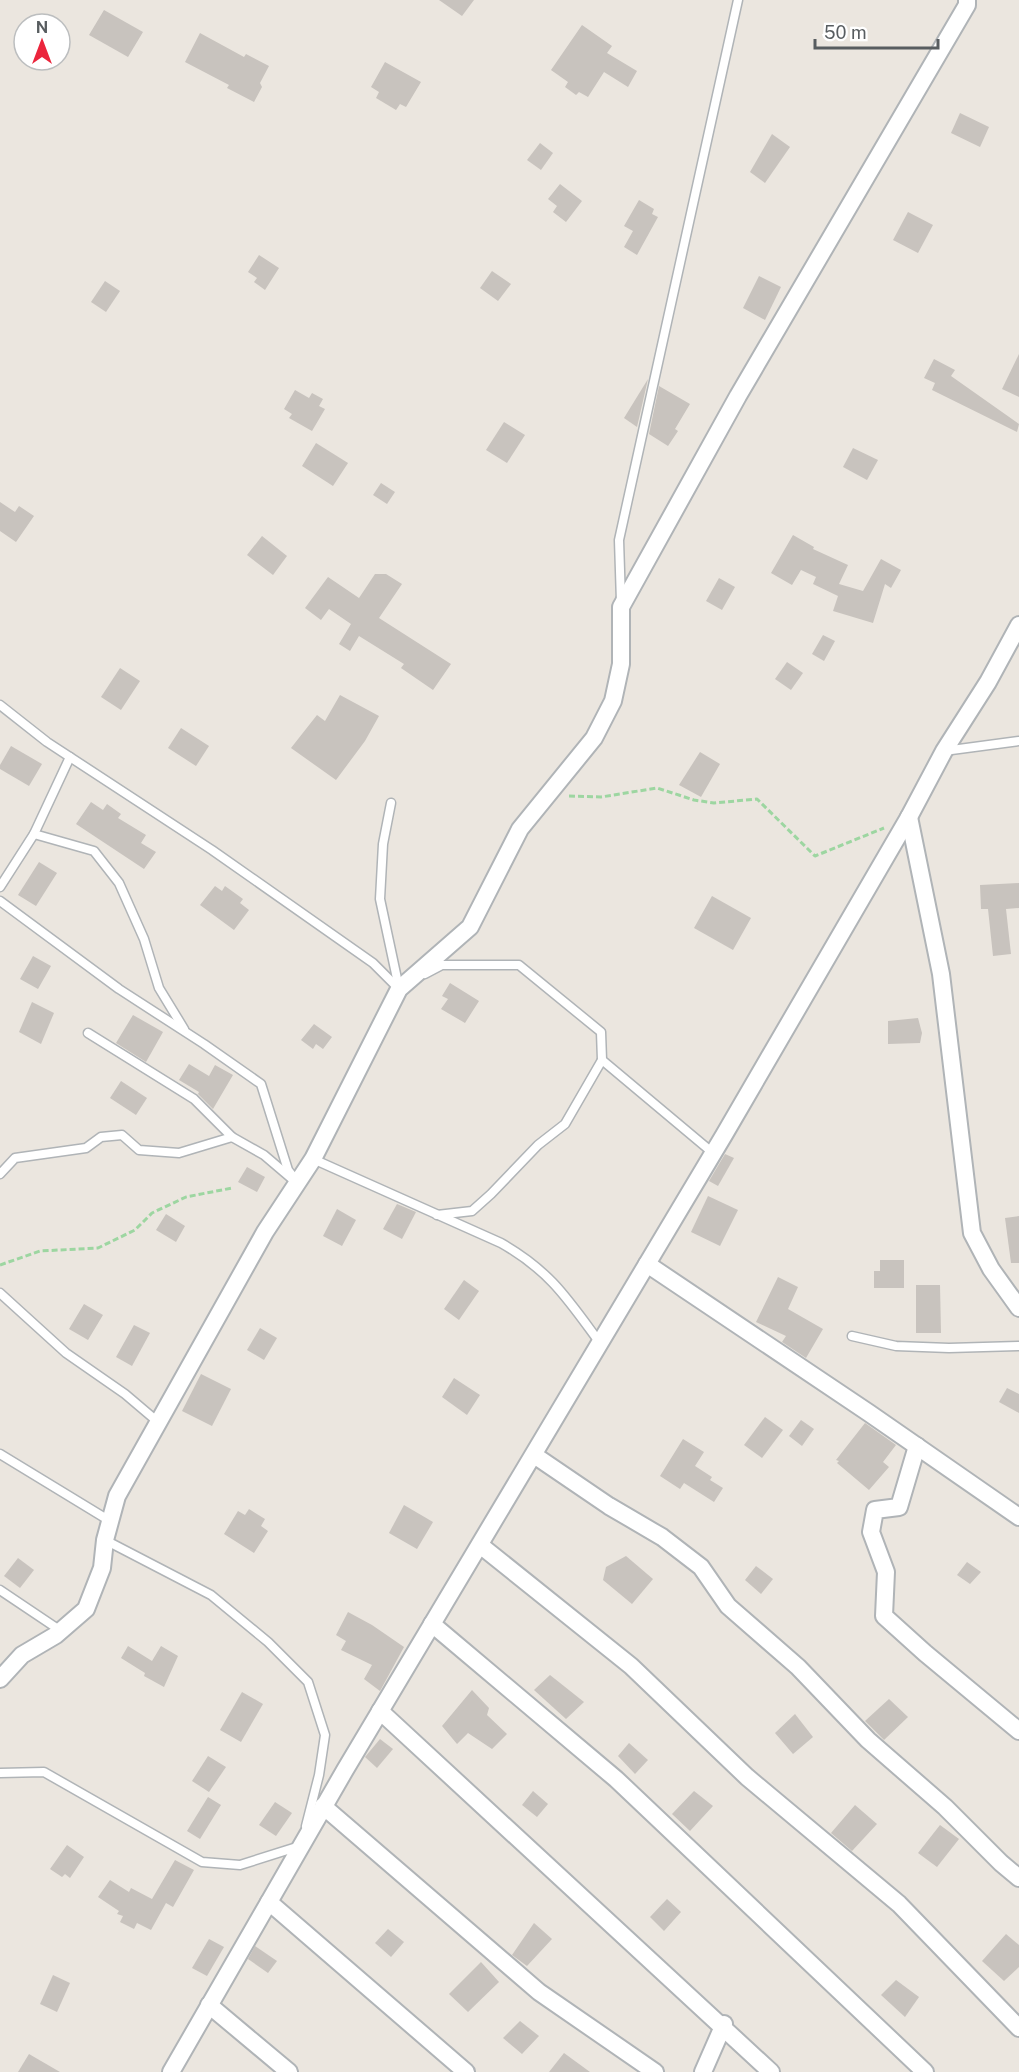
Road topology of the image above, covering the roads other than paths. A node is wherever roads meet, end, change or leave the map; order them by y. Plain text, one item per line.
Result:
1 (738, 0) edge
2 (967, 0) edge
3 (621, 607) junction
4 (1019, 625) edge
5 (0, 705) edge
6 (1019, 741) edge
7 (944, 751) junction
8 (70, 757) junction
9 (391, 803) dead end
10 (909, 817) junction
11 (34, 834) junction
12 (0, 887) edge
13 (0, 901) edge
14 (399, 988) junction
15 (186, 1032) junction
16 (88, 1033) dead end
17 (602, 1060) junction
18 (232, 1137) junction
19 (713, 1154) junction
20 (313, 1159) junction
21 (0, 1174) edge
22 (298, 1184) junction
23 (436, 1215) junction
24 (647, 1264) junction
25 (0, 1293) edge
26 (1019, 1308) edge
27 (852, 1336) dead end
28 (600, 1343) junction
29 (1019, 1346) edge
30 (158, 1422) junction
31 (916, 1446) junction
32 (0, 1454) edge
33 (534, 1455) junction
34 (1019, 1517) edge
35 (110, 1521) junction
36 (105, 1539) junction
37 (480, 1545) junction
38 (0, 1590) edge
39 (432, 1624) junction
40 (61, 1631) junction
41 (0, 1679) edge
42 (380, 1711) junction
43 (1019, 1731) edge
44 (0, 1773) edge
45 (323, 1806) junction
46 (301, 1845) junction
47 (1018, 1875) edge
48 (269, 1902) junction
49 (209, 2005) junction
50 (724, 2026) junction
51 (1019, 2028) edge
52 (171, 2072) edge
53 (289, 2072) edge
54 (466, 2072) edge
55 (655, 2072) edge
56 (703, 2072) edge
57 (771, 2072) edge
58 (925, 2072) edge

1 - 3 lane
2 - 3 street
3 - 14 street
4 - 7 street
5 - 8 lane
6 - 7 lane
7 - 10 street
8 - 11 lane
8 - 14 lane
9 - 14 lane
10 - 19 street
10 - 26 street
11 - 12 lane
11 - 15 lane
13 - 15 lane
14 - 17 lane
14 - 20 street
15 - 22 lane
16 - 18 lane
17 - 19 lane
17 - 23 lane
18 - 21 lane
18 - 22 lane
19 - 24 street
20 - 22 street
20 - 23 lane
22 - 30 street
23 - 28 lane
24 - 28 street
24 - 31 street
25 - 30 lane
27 - 29 lane
28 - 33 street
30 - 35 street
31 - 34 street
31 - 43 street
32 - 35 lane
33 - 37 street
33 - 47 street
35 - 36 street
36 - 40 street
36 - 46 lane
37 - 39 street
37 - 51 street
38 - 40 lane
39 - 42 street
39 - 58 street
40 - 41 street
42 - 45 street
42 - 50 street
44 - 46 lane
45 - 46 street
45 - 55 street
46 - 48 street
48 - 49 street
48 - 54 street
49 - 52 street
49 - 53 street
50 - 56 street
50 - 57 street

